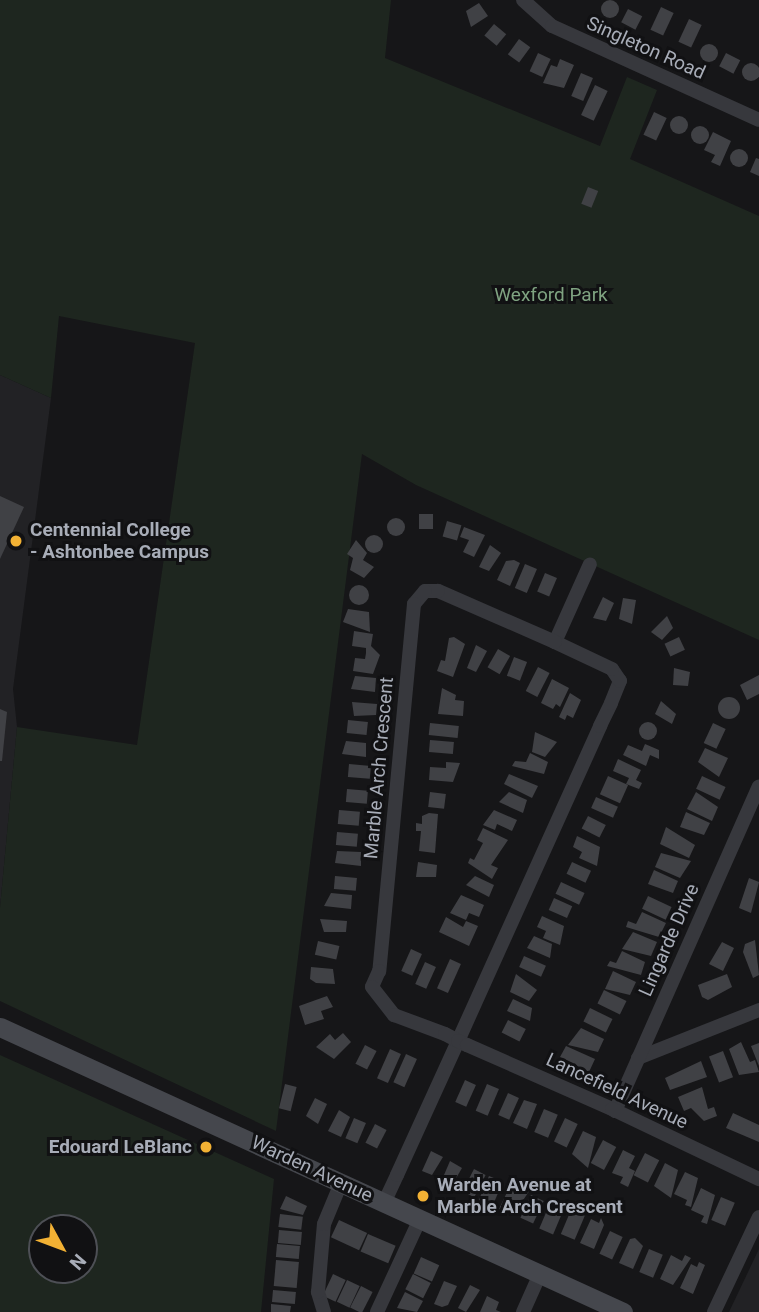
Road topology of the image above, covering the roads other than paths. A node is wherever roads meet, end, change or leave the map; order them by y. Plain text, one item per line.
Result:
1 (523, 0) edge
2 (759, 120) edge
3 (590, 564) dead end
4 (555, 642) junction
5 (759, 786) edge
6 (759, 1010) edge
7 (0, 1027) edge
8 (458, 1041) junction
9 (638, 1058) junction
10 (615, 1111) junction
11 (759, 1178) edge
12 (341, 1183) junction
13 (384, 1203) junction
14 (759, 1217) edge
15 (420, 1219) junction
16 (540, 1274) junction
17 (324, 1312) edge
18 (377, 1312) edge
19 (523, 1312) edge
20 (623, 1312) edge
21 (714, 1312) edge

1 - 2 street, Singleton Road
3 - 4 street
4 - 8 street, Marble Arch Crescent
4 - 8 street, Marble Arch Crescent
5 - 9 street, Lingarde Drive
6 - 9 street
7 - 12 main road, Warden Avenue
8 - 10 street, Lancefield Avenue
8 - 13 street, Marble Arch Crescent
9 - 10 street, Lingarde Drive
10 - 11 street, Lancefield Avenue
12 - 13 main road, Warden Avenue
12 - 17 street
13 - 15 main road, Warden Avenue
14 - 21 street
15 - 16 main road, Warden Avenue
15 - 18 street
16 - 19 street
16 - 20 main road, Warden Avenue

